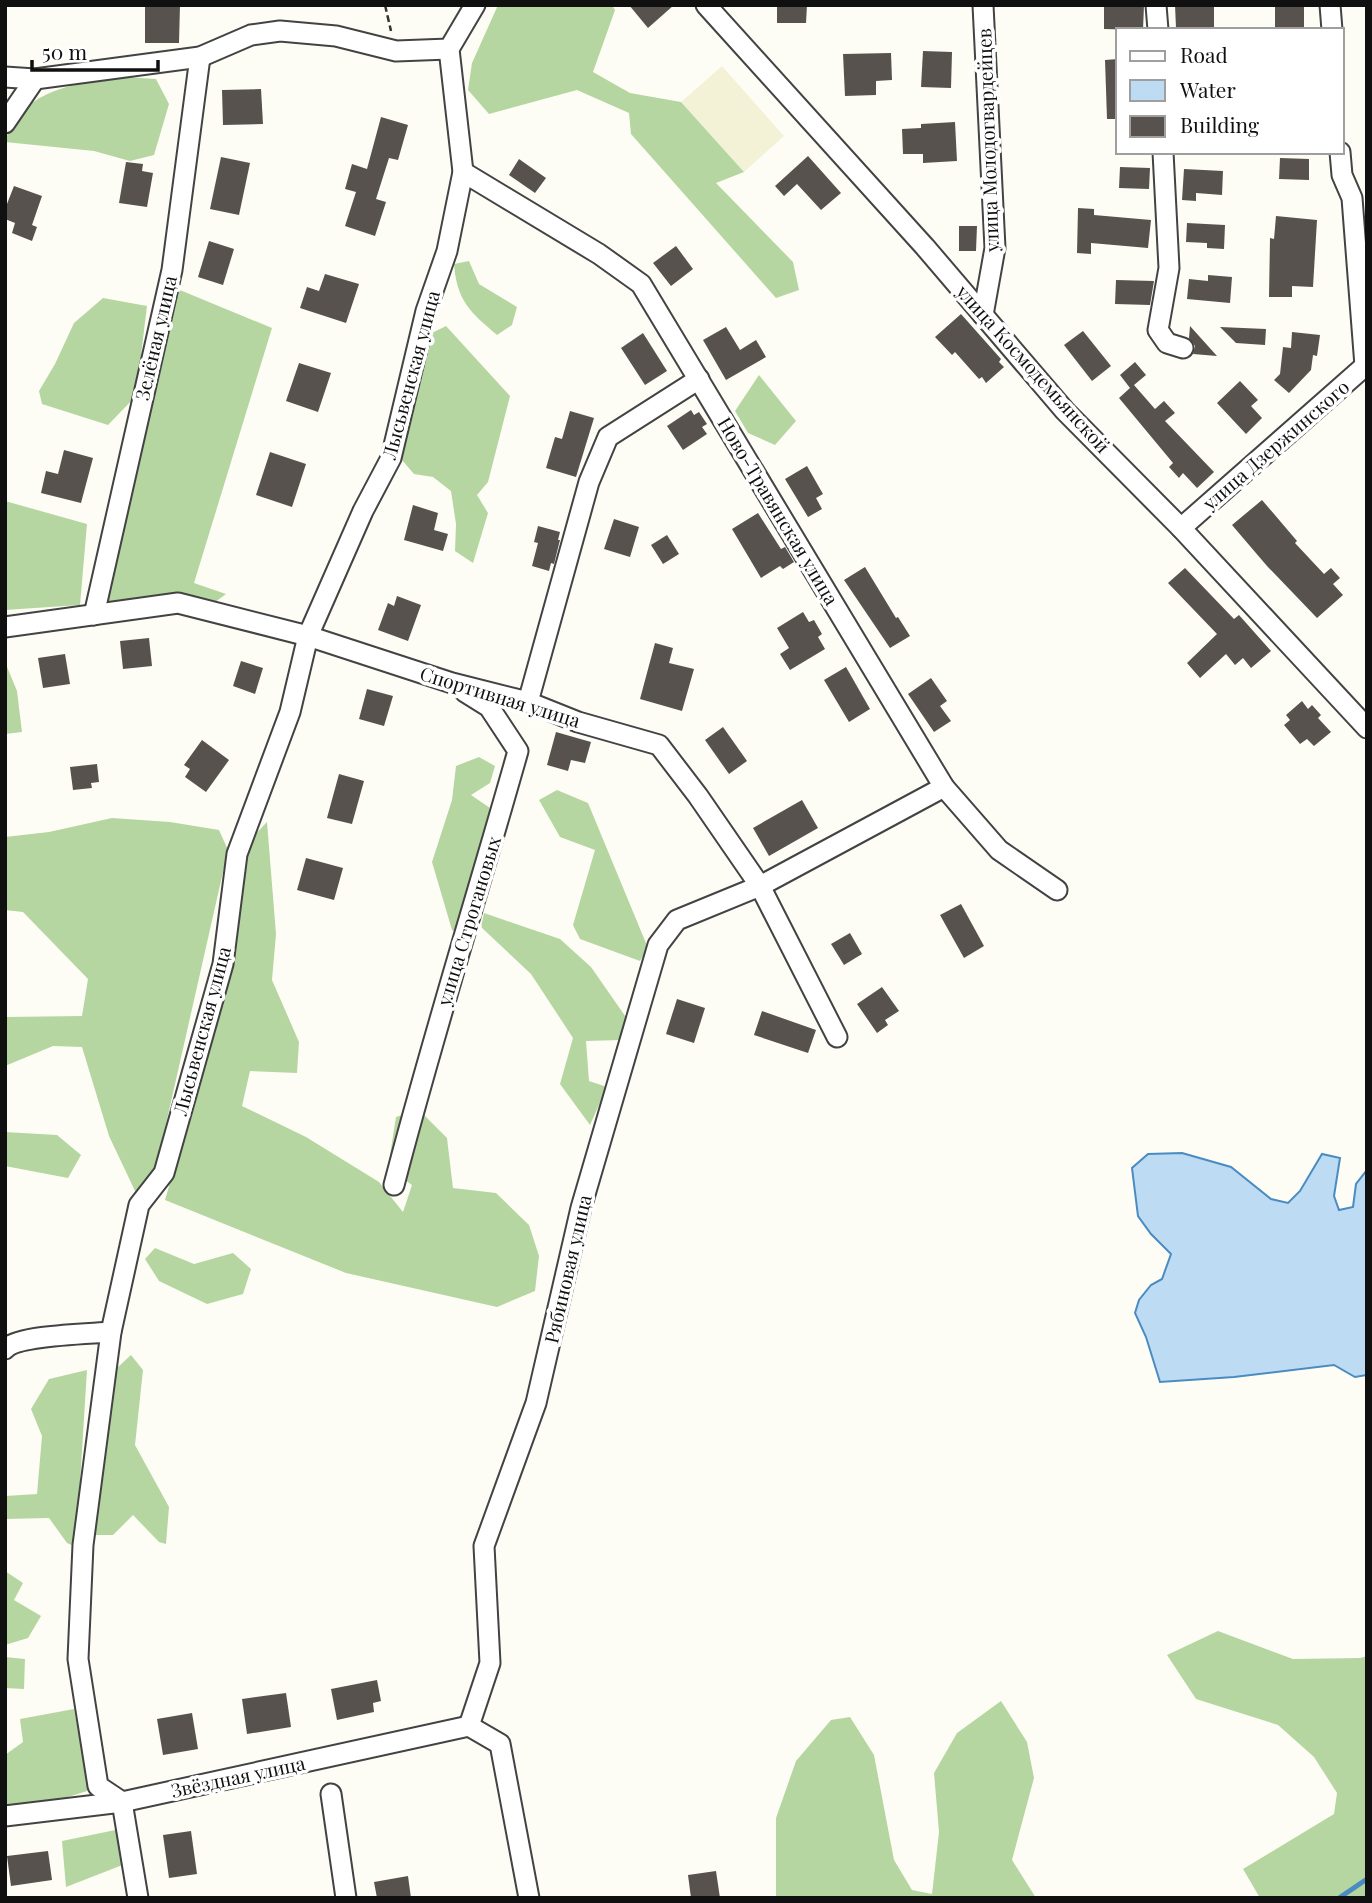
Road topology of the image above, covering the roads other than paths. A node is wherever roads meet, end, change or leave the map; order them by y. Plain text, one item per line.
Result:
1 (475, 5) edge
2 (706, 5) edge
3 (983, 5) edge
4 (1156, 5) edge
5 (1330, 5) edge
6 (1157, 28) edge
7 (1332, 28) edge
8 (449, 49) junction
9 (200, 57) junction
10 (5, 77) edge
11 (35, 79) junction
12 (5, 123) edge
13 (1163, 154) edge
14 (1340, 154) edge
15 (463, 172) junction
16 (983, 315) junction
17 (1183, 348) dead end
18 (1366, 366) edge
19 (699, 379) junction
20 (1181, 528) junction
21 (94, 615) junction
22 (5, 628) edge
23 (308, 636) junction
24 (452, 684) junction
25 (528, 702) junction
26 (1367, 728) edge
27 (944, 787) junction
28 (760, 886) junction
29 (1057, 890) dead end
30 (837, 1037) dead end
31 (394, 1185) dead end
32 (111, 1332) junction
33 (5, 1349) edge
34 (468, 1726) junction
35 (331, 1794) dead end
36 (122, 1802) junction
37 (5, 1816) edge
38 (138, 1898) edge
39 (346, 1898) edge
40 (529, 1898) edge

1 - 8 street
2 - 16 street, улица Космодемьянской
3 - 16 street, улица Молодогвардейцев
4 - 6 street
5 - 7 street
8 - 9 street
8 - 15 street, Лысьвенская улица
9 - 11 street
9 - 21 street, Зелёная улица
10 - 11 street
11 - 12 street
13 - 17 street
14 - 18 street, улица Дзержинского
15 - 19 street, Ново-Травянская улица
15 - 23 street, Лысьвенская улица
16 - 20 street, улица Космодемьянской
18 - 20 street, улица Дзержинского
19 - 25 street
19 - 27 street, Ново-Травянская улица
20 - 26 street, улица Космодемьянской
21 - 22 street, Спортивная улица
21 - 23 street, Спортивная улица
23 - 24 street, Спортивная улица
23 - 32 street, Лысьвенская улица
24 - 25 street, Спортивная улица
24 - 31 street, улица Строгановых
25 - 28 street, Спортивная улица
27 - 28 street, Рябиновая улица
27 - 29 street, Ново-Травянская улица
28 - 30 street, Спортивная улица
28 - 34 street, Рябиновая улица
32 - 33 street
32 - 36 street, Лысьвенская улица
34 - 36 street, Звёздная улица
34 - 40 street
35 - 39 street
36 - 37 street, Звёздная улица
36 - 38 street

